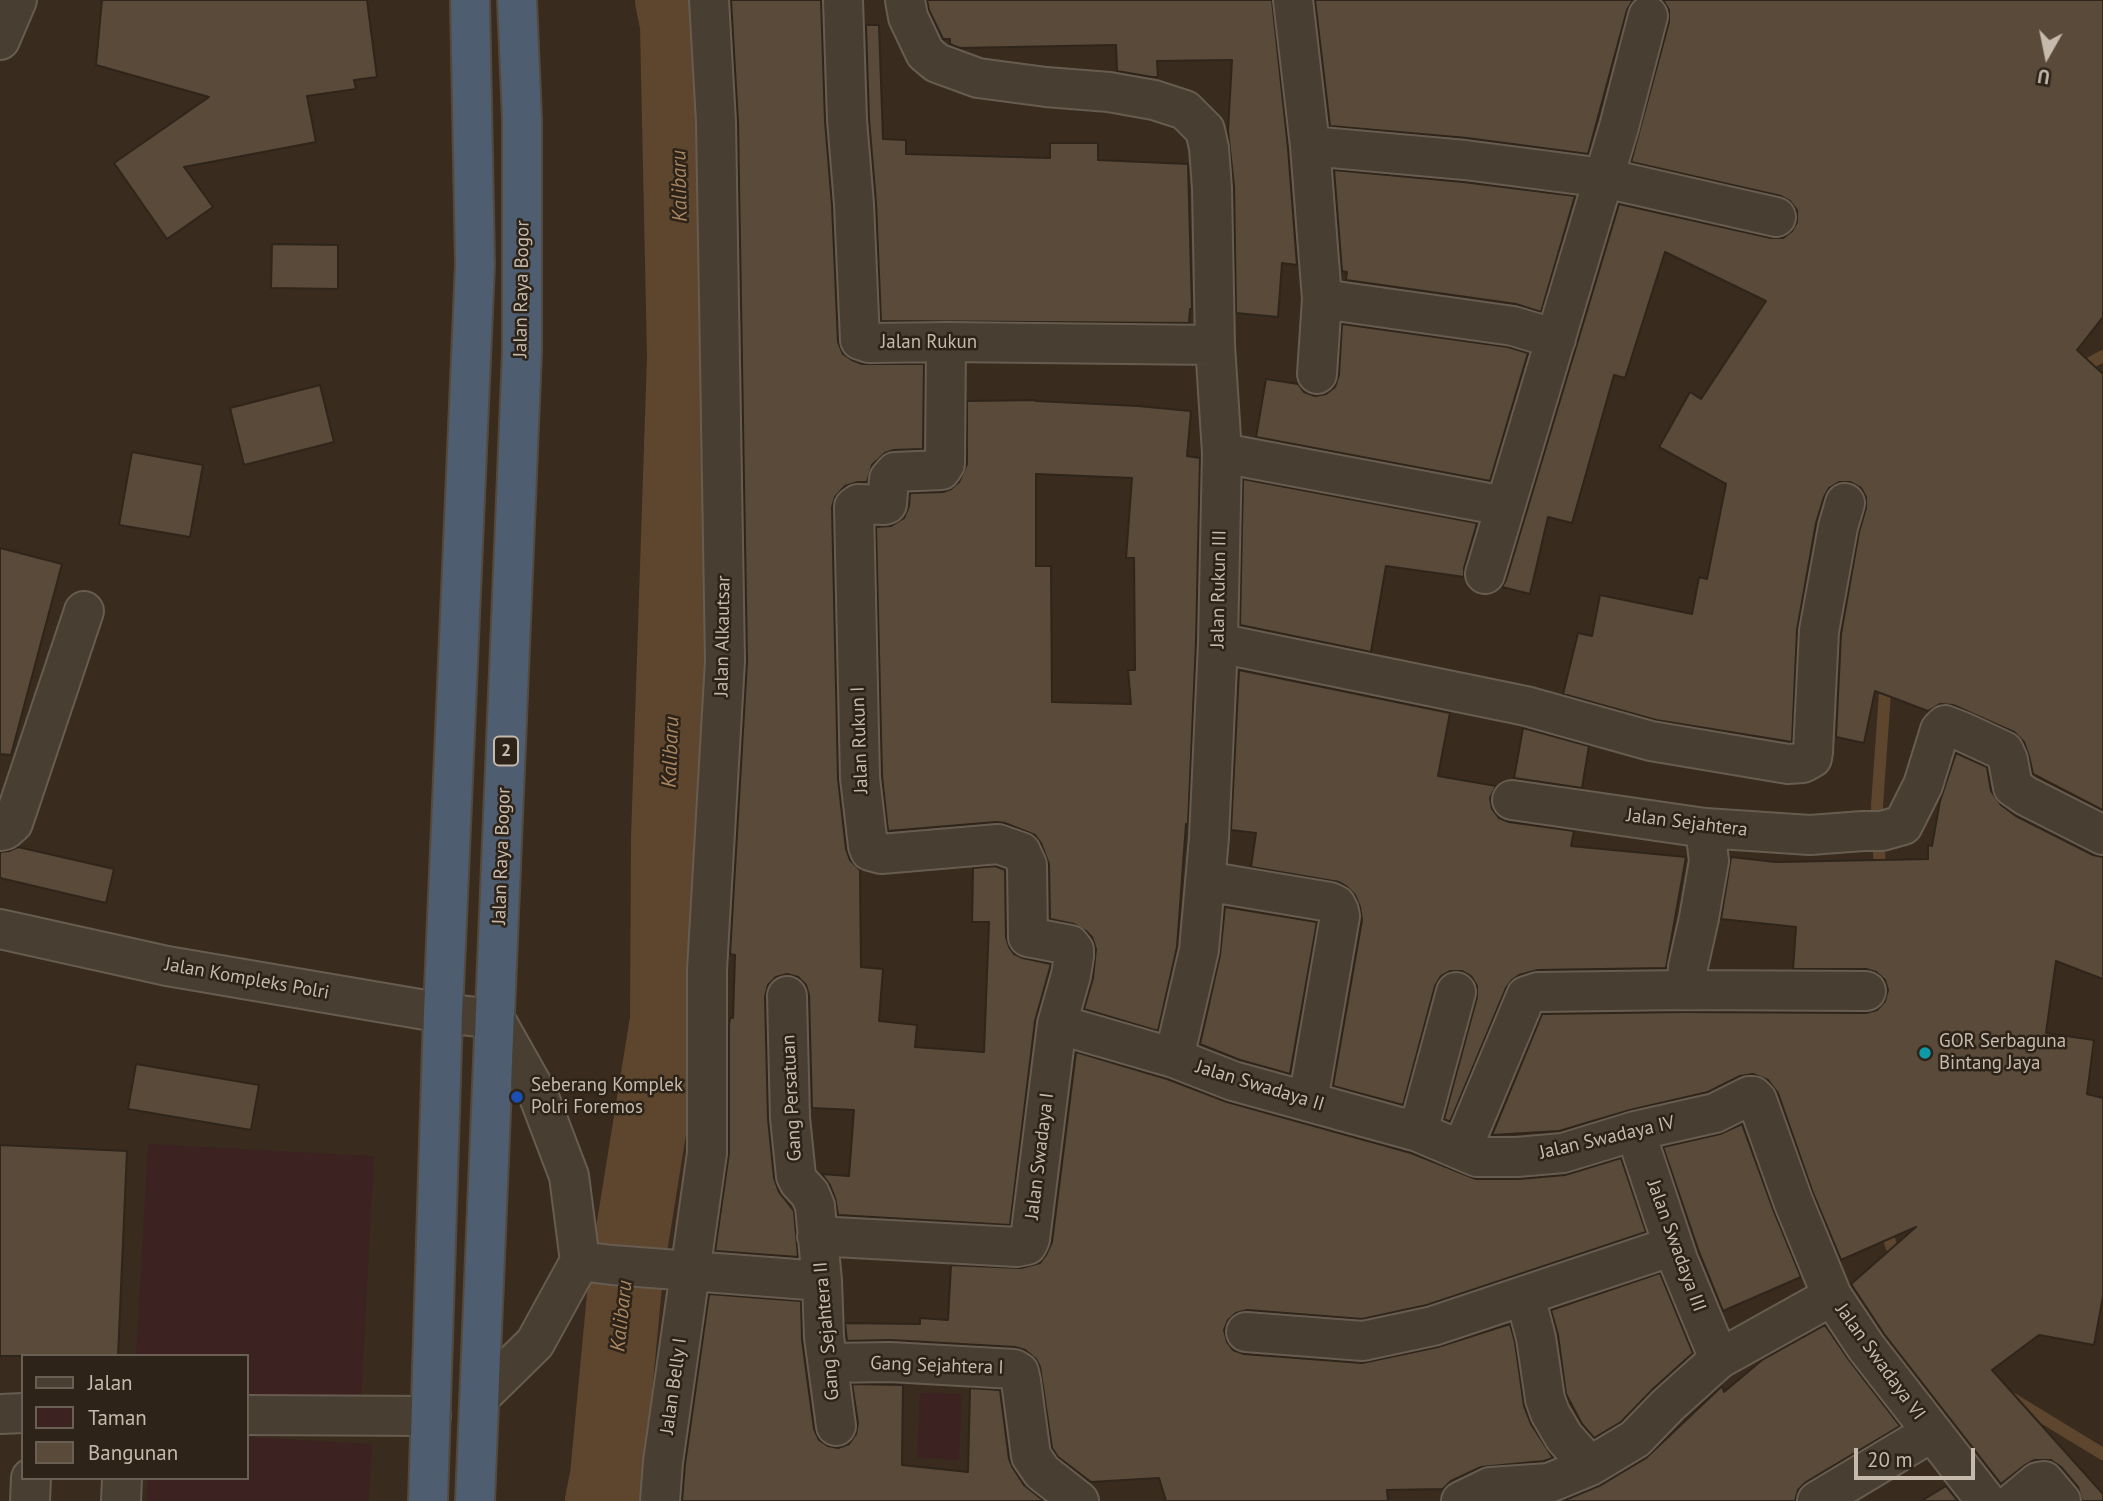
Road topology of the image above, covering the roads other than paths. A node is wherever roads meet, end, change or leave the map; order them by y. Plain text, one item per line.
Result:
1 (17, 0) edge
2 (470, 0) edge
3 (517, 0) edge
4 (709, 0) edge
5 (843, 0) edge
6 (905, 0) edge
7 (1293, 0) edge
8 (1648, 16) dead end
9 (0, 40) edge
10 (1310, 146) junction
11 (1604, 178) junction
12 (1776, 217) dead end
13 (1322, 299) junction
14 (1556, 339) junction
15 (946, 342) junction
16 (1215, 345) junction
17 (1317, 374) dead end
18 (1222, 453) junction
19 (1845, 503) dead end
20 (1504, 506) junction
21 (1485, 575) dead end
22 (84, 611) dead end
23 (1218, 643) junction
24 (1512, 800) dead end
25 (1705, 828) junction
26 (0, 831) edge
27 (2103, 835) edge
28 (1205, 881) junction
29 (0, 929) edge
30 (1683, 990) junction
31 (1866, 991) dead end
32 (1456, 992) dead end
33 (787, 996) dead end
34 (443, 1013) junction
35 (495, 1019) junction
36 (1057, 1024) junction
37 (1174, 1058) junction
38 (1749, 1096) joint
39 (1308, 1101) junction
40 (1635, 1131) junction
41 (1418, 1132) junction
42 (1462, 1150) junction
43 (817, 1236) junction
44 (1673, 1246) junction
45 (613, 1265) junction
46 (691, 1270) junction
47 (822, 1281) junction
48 (1525, 1296) junction
49 (1832, 1296) junction
50 (1246, 1332) dead end
51 (1719, 1359) junction
52 (828, 1363) junction
53 (480, 1397) junction
54 (21, 1413) edge
55 (0, 1414) edge
56 (248, 1415) edge
57 (431, 1416) junction
58 (836, 1426) dead end
59 (1932, 1432) junction
60 (1590, 1466) junction
61 (31, 1480) edge
62 (122, 1480) edge
63 (2060, 1500) edge
64 (30, 1501) edge
65 (121, 1501) edge
66 (428, 1501) edge
67 (475, 1501) edge
68 (660, 1501) edge
69 (1079, 1501) edge
70 (1461, 1501) edge
71 (1817, 1501) edge
72 (1986, 1501) edge
73 (2015, 1501) edge

1 - 9 street
2 - 34 highway
3 - 35 highway, Jalan Raya Bogor / 2
4 - 46 street, Jalan Alkautsar
5 - 15 street, Jalan Rukun
6 - 16 street, Jalan Rukun III
7 - 10 street
8 - 11 street
10 - 11 street
10 - 13 street
11 - 12 street
11 - 14 street
13 - 14 street
13 - 17 street
14 - 20 street
15 - 16 street, Jalan Rukun
15 - 36 street, Jalan Rukun I
16 - 18 street, Jalan Rukun III
18 - 20 street
18 - 23 street, Jalan Rukun III
19 - 23 street
20 - 21 street
22 - 26 street
23 - 28 street, Jalan Rukun III
24 - 25 street, Jalan Sejahtera
25 - 27 street, Jalan Sejahtera
25 - 30 street
28 - 37 street, Jalan Rukun III
28 - 39 street
29 - 34 street, Jalan Kompleks Polri
30 - 31 street
30 - 42 street
32 - 41 street
33 - 43 street, Gang Persatuan
34 - 35 street, Jalan Kompleks Polri
34 - 57 highway
35 - 45 street
35 - 53 highway, Jalan Raya Bogor / 2
36 - 37 street, Jalan Swadaya II
36 - 43 street, Jalan Swadaya I
37 - 39 street, Jalan Swadaya II
38 - 40 street, Jalan Swadaya IV
38 - 49 street, Jalan Swadaya VI
39 - 41 street, Jalan Swadaya II
40 - 42 street, Jalan Swadaya IV
40 - 44 street, Jalan Swadaya III
41 - 42 street, Jalan Swadaya II
43 - 47 street, Gang Sejahtera II
44 - 48 street
44 - 51 street, Jalan Swadaya III
45 - 46 street
45 - 53 street
46 - 47 street
46 - 68 street, Jalan Belly I
47 - 52 street, Gang Sejahtera II
48 - 50 street
48 - 60 street
49 - 51 street
49 - 59 street, Jalan Swadaya VI
51 - 60 street
52 - 58 street, Gang Sejahtera II
52 - 69 street, Gang Sejahtera I
53 - 67 highway, Jalan Raya Bogor / 2
54 - 55 street
56 - 57 street
57 - 66 highway
59 - 71 street
59 - 72 street, Jalan Swadaya VI
60 - 70 street
61 - 64 street
62 - 65 street
63 - 73 street

